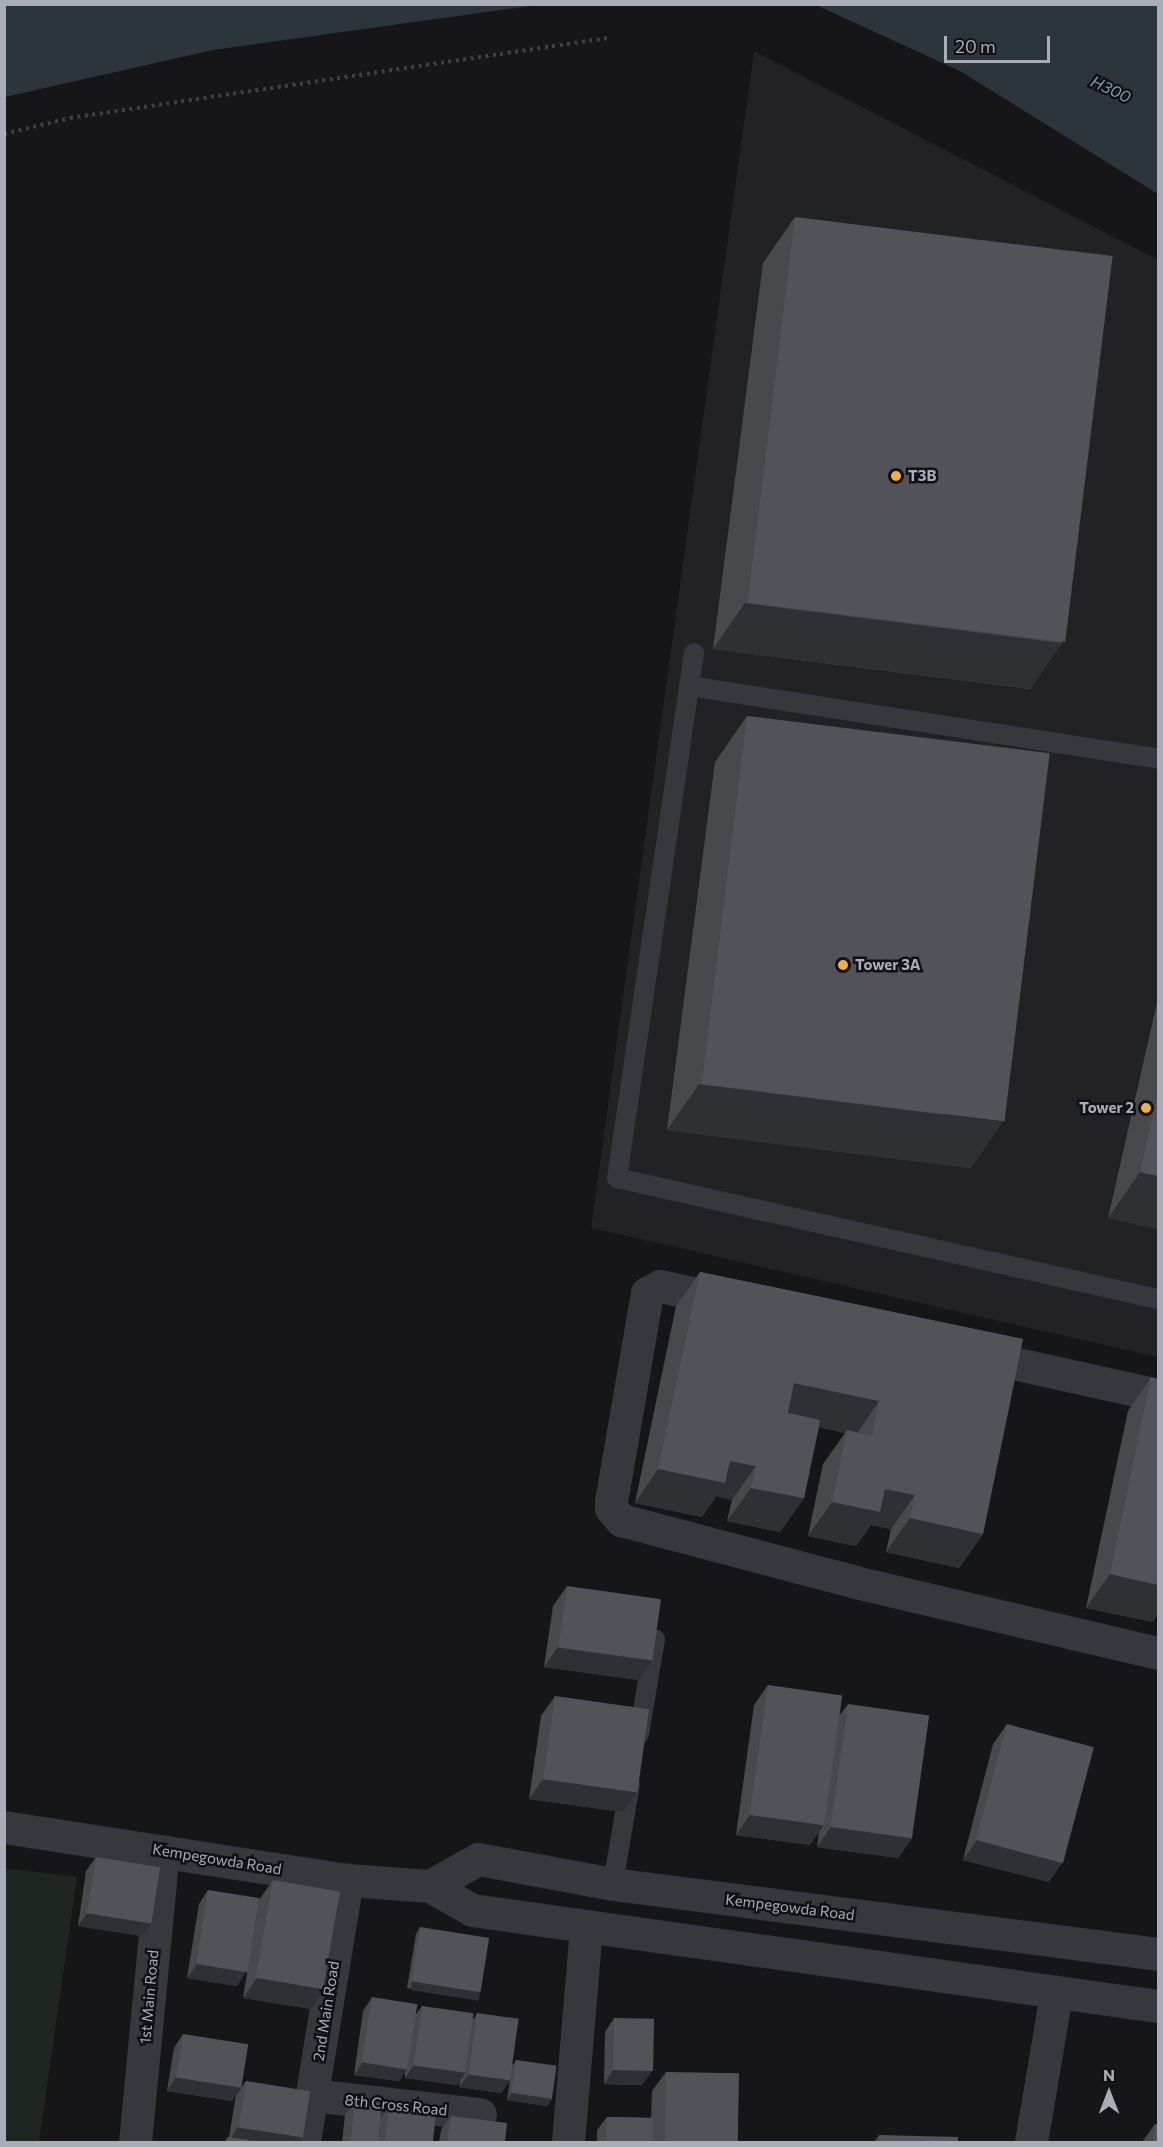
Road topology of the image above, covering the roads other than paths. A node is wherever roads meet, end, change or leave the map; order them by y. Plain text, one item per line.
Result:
1 (694, 653) dead end
2 (689, 686) junction
3 (1158, 759) edge
4 (1158, 1299) edge
5 (765, 1309) edge
6 (950, 1349) edge
7 (1158, 1395) edge
8 (659, 1615) edge
9 (1158, 1653) edge
10 (4, 1827) edge
11 (163, 1851) junction
12 (347, 1880) junction
13 (613, 1884) junction
14 (430, 1886) junction
15 (586, 1927) junction
16 (1158, 1954) edge
17 (1056, 1994) junction
18 (1158, 2006) edge
19 (312, 2096) junction
20 (480, 2114) dead end
21 (135, 2142) edge
22 (304, 2142) edge
23 (568, 2142) edge
24 (1031, 2142) edge

1 - 2 lane
2 - 3 lane
2 - 4 lane
5 - 9 street
6 - 7 street
8 - 13 lane
10 - 11 street, Kempegowda Road
11 - 12 street, Kempegowda Road
11 - 21 street, 1st Main Road
12 - 14 street, Kempegowda Road
12 - 19 street, 2nd Main Road
13 - 14 street, Kempegowda Road
13 - 16 street, Kempegowda Road
14 - 15 street, Kempegowda Road
15 - 17 street, Kempegowda Road
15 - 23 street
17 - 18 street, Kempegowda Road
17 - 24 street
19 - 20 street, 8th Cross Road
19 - 22 street, 2nd Main Road

